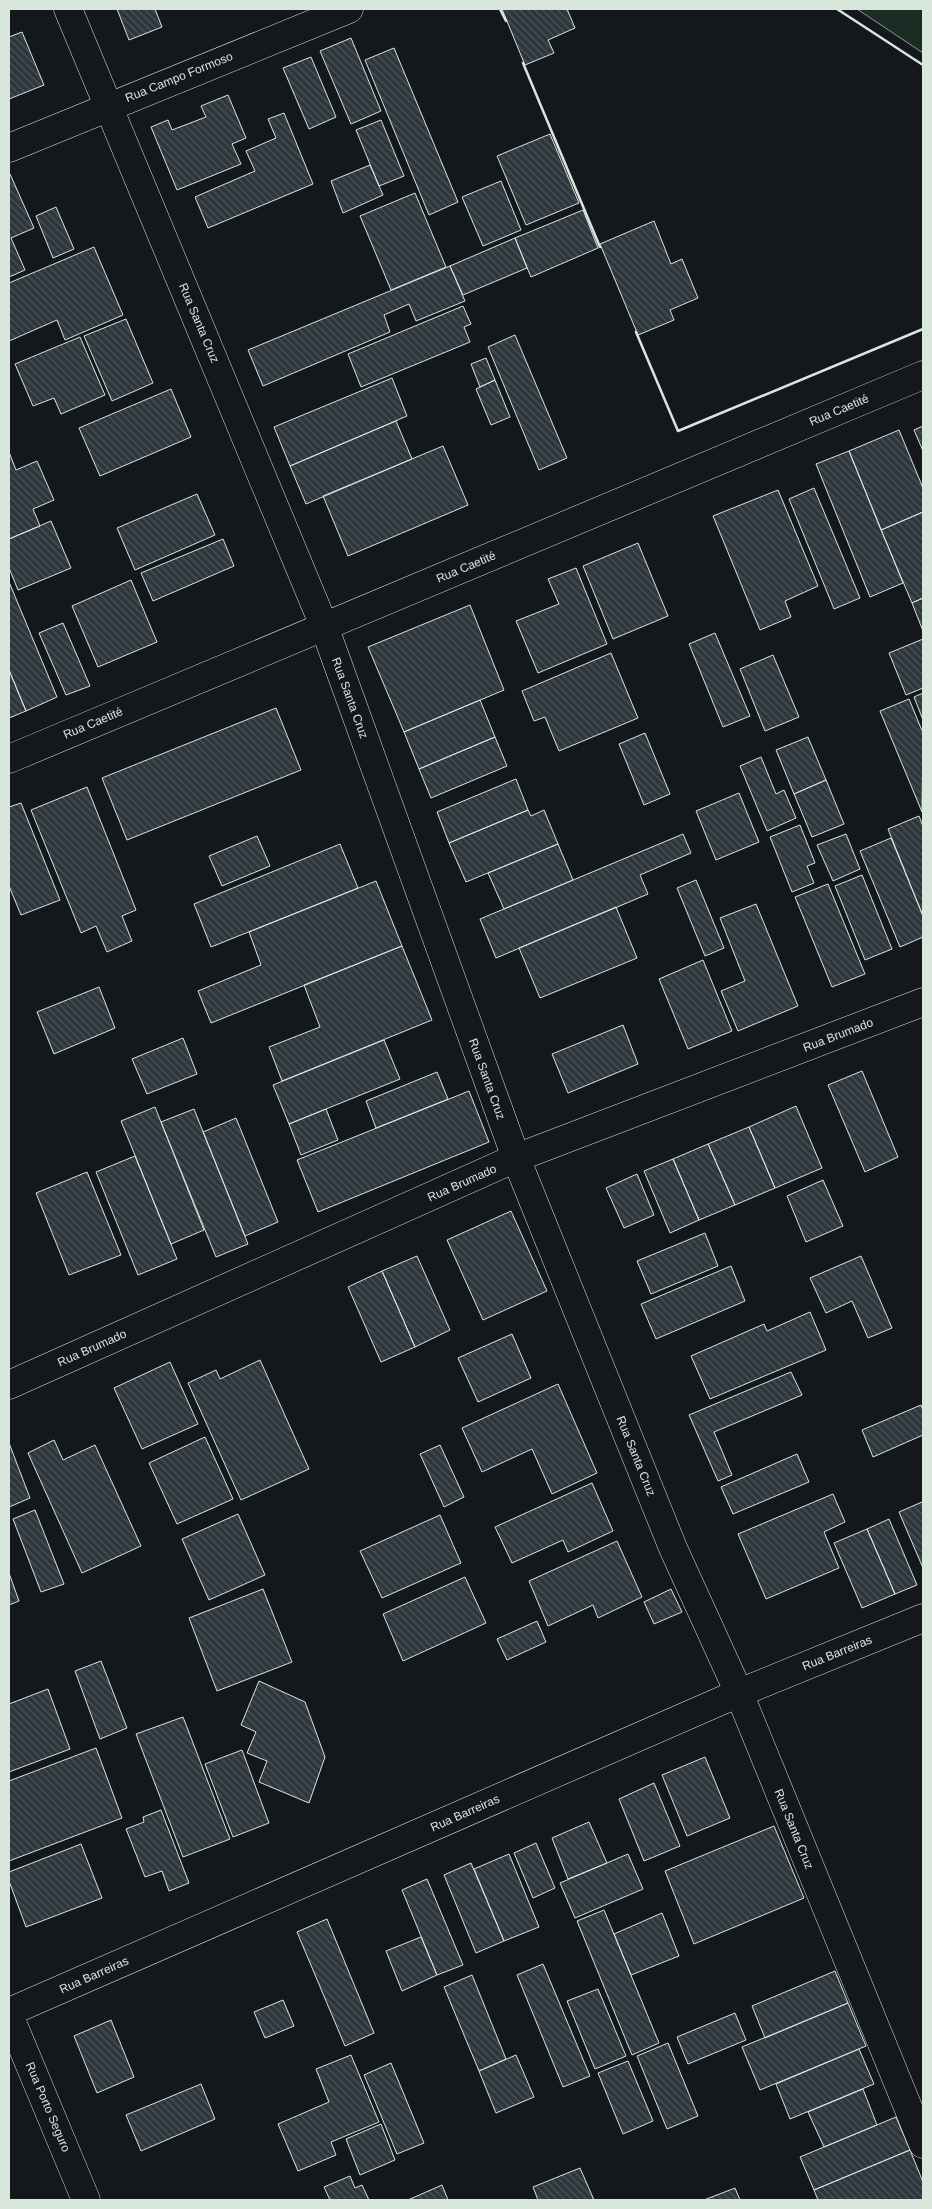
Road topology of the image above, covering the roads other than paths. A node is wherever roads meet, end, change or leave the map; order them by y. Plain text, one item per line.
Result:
1 (68, 9) edge
2 (349, 9) edge
3 (109, 106) junction
4 (9, 148) edge
5 (923, 375) edge
6 (324, 626) junction
7 (9, 758) edge
8 (923, 1002) edge
9 (516, 1158) junction
10 (9, 1385) edge
11 (923, 1618) edge
12 (739, 1693) junction
13 (9, 2013) edge
14 (923, 2144) edge
15 (86, 2200) edge

1 - 3 street, Rua Santa Cruz
2 - 3 street, Rua Campo Formoso
3 - 4 street, Rua Campo Formoso
3 - 6 street, Rua Santa Cruz
5 - 6 street, Rua Caetité
6 - 7 street, Rua Caetité
6 - 9 street, Rua Santa Cruz
8 - 9 street, Rua Brumado
9 - 10 street, Rua Brumado
9 - 12 street, Rua Santa Cruz
11 - 12 street, Rua Barreiras
12 - 13 street, Rua Barreiras
12 - 14 street, Rua Santa Cruz
13 - 15 street, Rua Porto Seguro

